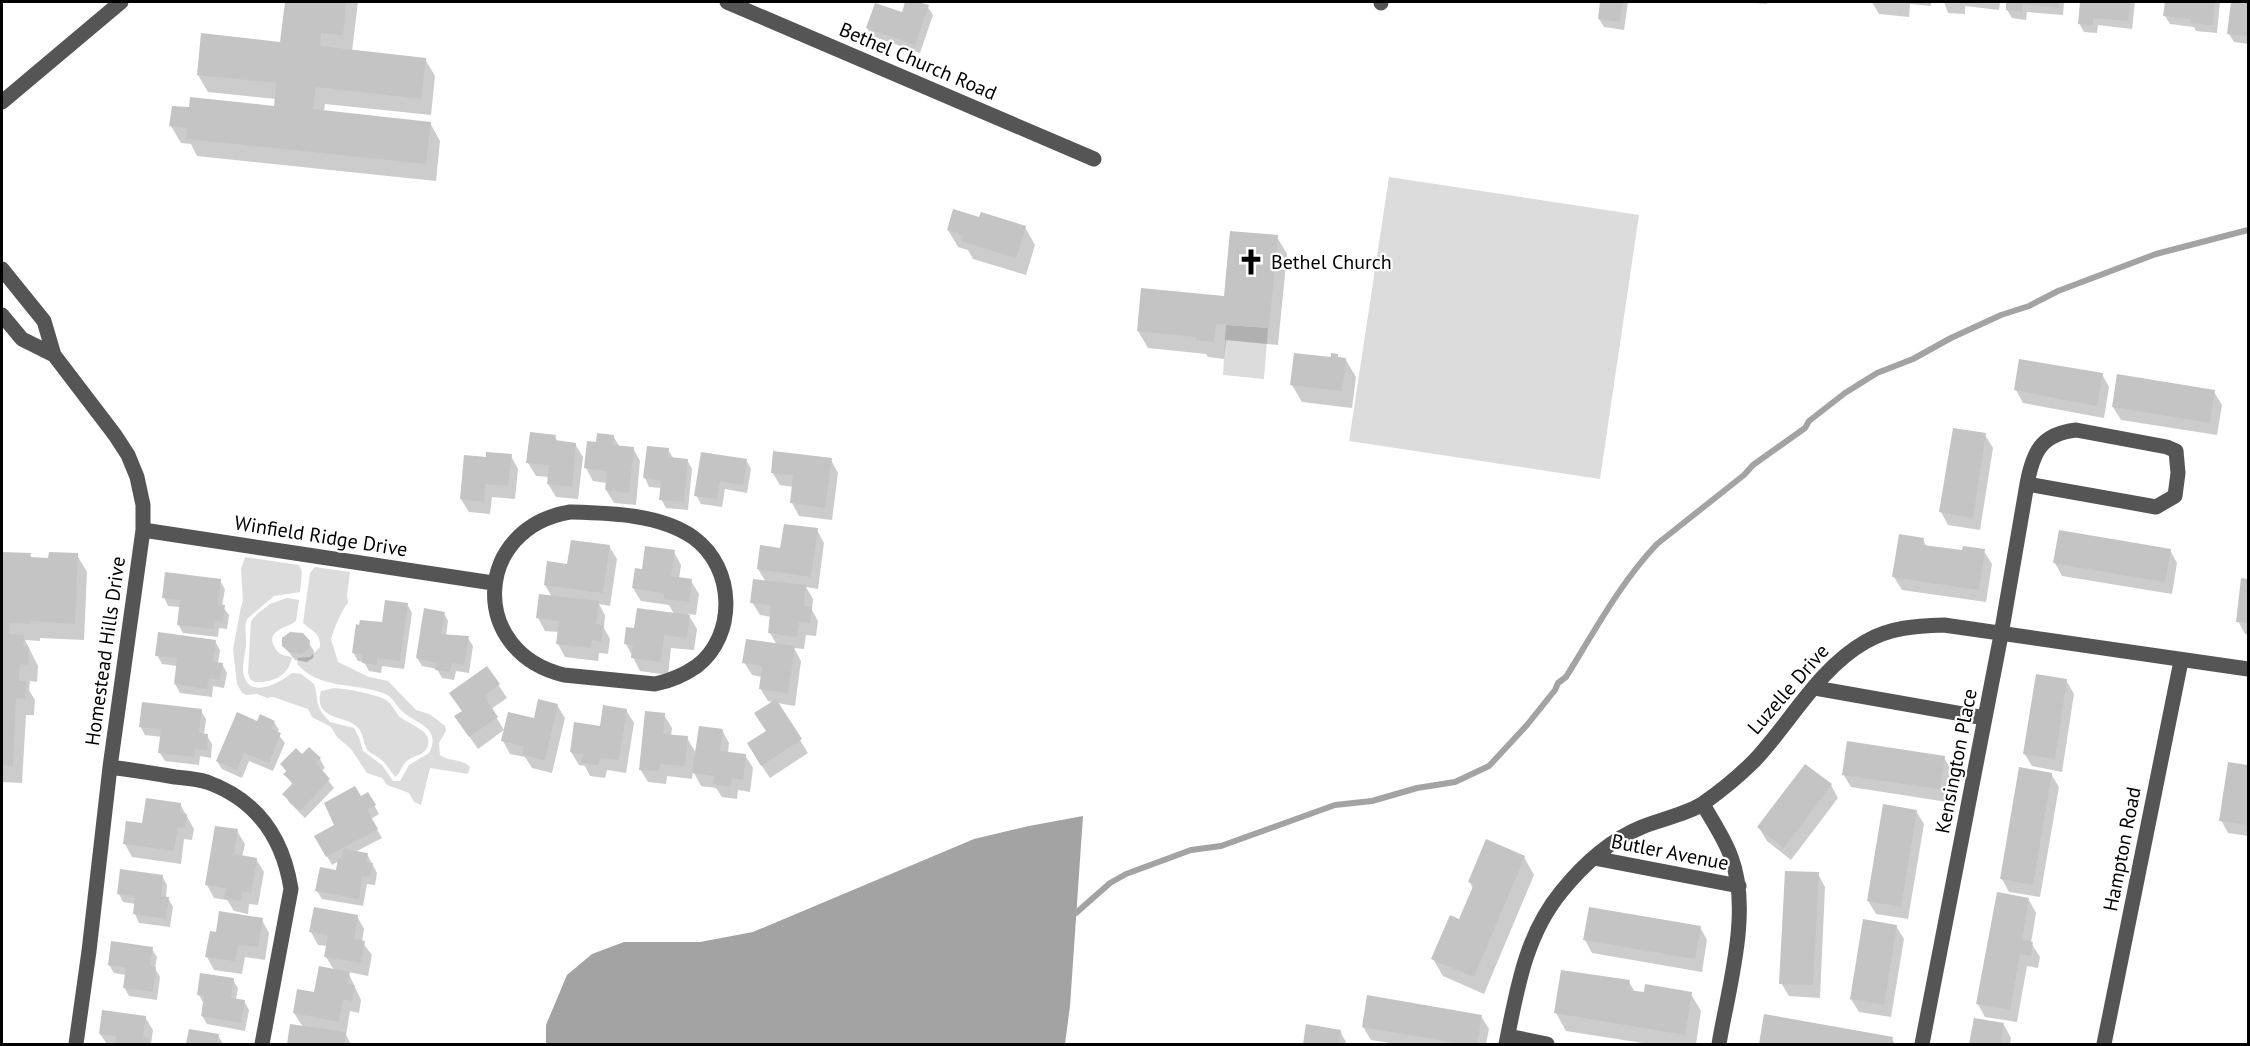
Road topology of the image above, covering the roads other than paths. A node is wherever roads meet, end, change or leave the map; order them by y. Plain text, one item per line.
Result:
1 (121, 2) edge
2 (727, 2) edge
3 (2, 102) edge
4 (1094, 159) dead end
5 (2, 269) edge
6 (2, 315) edge
7 (54, 355) junction
8 (2027, 484) junction
9 (143, 530) junction
10 (494, 583) junction
11 (2001, 635) junction
12 (2181, 661) junction
13 (2248, 669) edge
14 (1815, 688) junction
15 (1985, 718) junction
16 (110, 767) junction
17 (1703, 804) junction
18 (1593, 858) junction
19 (1739, 886) junction
20 (1507, 1040) edge
21 (76, 1044) edge
22 (262, 1044) edge
23 (1547, 1044) edge
24 (1719, 1044) edge
25 (1922, 1044) edge
26 (2104, 1044) edge

1 - 3 street
2 - 4 street, Bethel Church Road
5 - 7 street
6 - 7 street, Homestead Hills Drive
7 - 9 street, Homestead Hills Drive
8 - 8 street, Kensington Place
8 - 11 street, Kensington Place
9 - 10 street, Winfield Ridge Drive
9 - 16 street, Homestead Hills Drive
10 - 10 street
11 - 12 street, Luzelle Drive
11 - 14 street, Luzelle Drive
11 - 15 street, Kensington Place
12 - 13 street, Luzelle Drive
12 - 26 street, Hampton Road
14 - 15 street
14 - 17 street, Luzelle Drive
15 - 25 street, Kensington Place
16 - 21 street, Homestead Hills Drive
16 - 22 street
17 - 18 street, Luzelle Drive
17 - 19 street
18 - 19 street, Butler Avenue
18 - 20 street, Luzelle Drive
19 - 24 street
20 - 23 street

